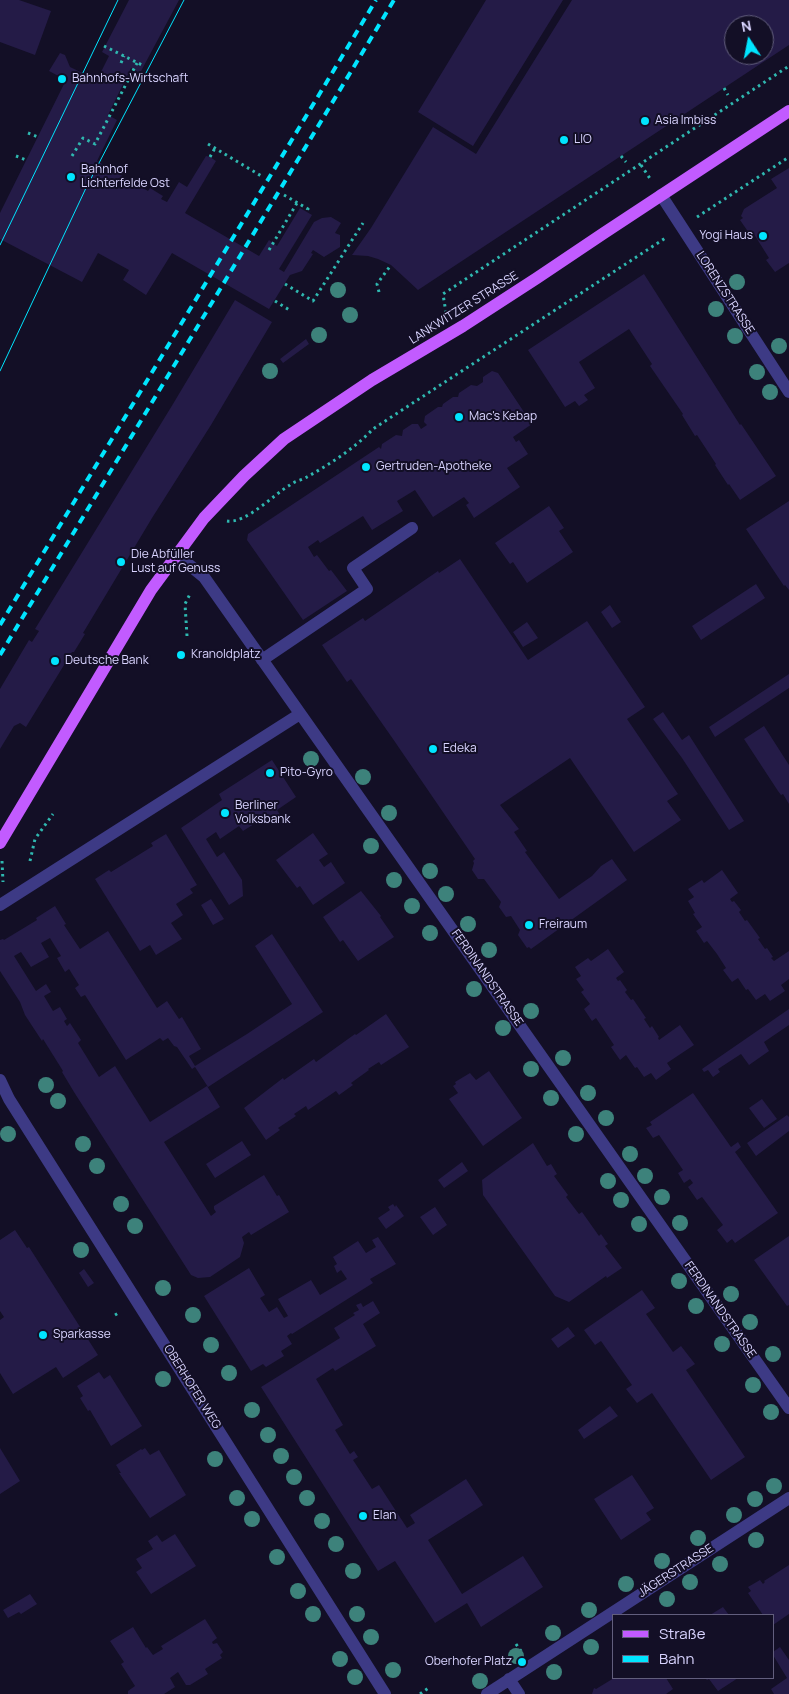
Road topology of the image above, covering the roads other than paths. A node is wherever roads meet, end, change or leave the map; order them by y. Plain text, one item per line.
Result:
1 (789, 112) edge
2 (661, 195) junction
3 (789, 392) edge
4 (412, 528) dead end
5 (177, 555) junction
6 (262, 660) junction
7 (300, 714) junction
8 (0, 842) edge
9 (0, 905) edge
10 (0, 1080) edge
11 (789, 1408) edge
12 (789, 1498) edge
13 (509, 1679) junction
14 (385, 1694) edge
15 (487, 1694) edge
16 (520, 1694) edge

1 - 2 main road, LANKWITZER STRASSE
2 - 3 street, LORENZSTRASSE
2 - 5 main road, LANKWITZER STRASSE
4 - 6 street
5 - 6 street, FERDINANDSTRASSE
5 - 8 main road
6 - 7 street, FERDINANDSTRASSE
7 - 9 street
7 - 11 street, FERDINANDSTRASSE
10 - 14 street, OBERHOFER WEG
12 - 13 street, JÄGERSTRASSE
13 - 15 street, JÄGERSTRASSE
13 - 16 street

